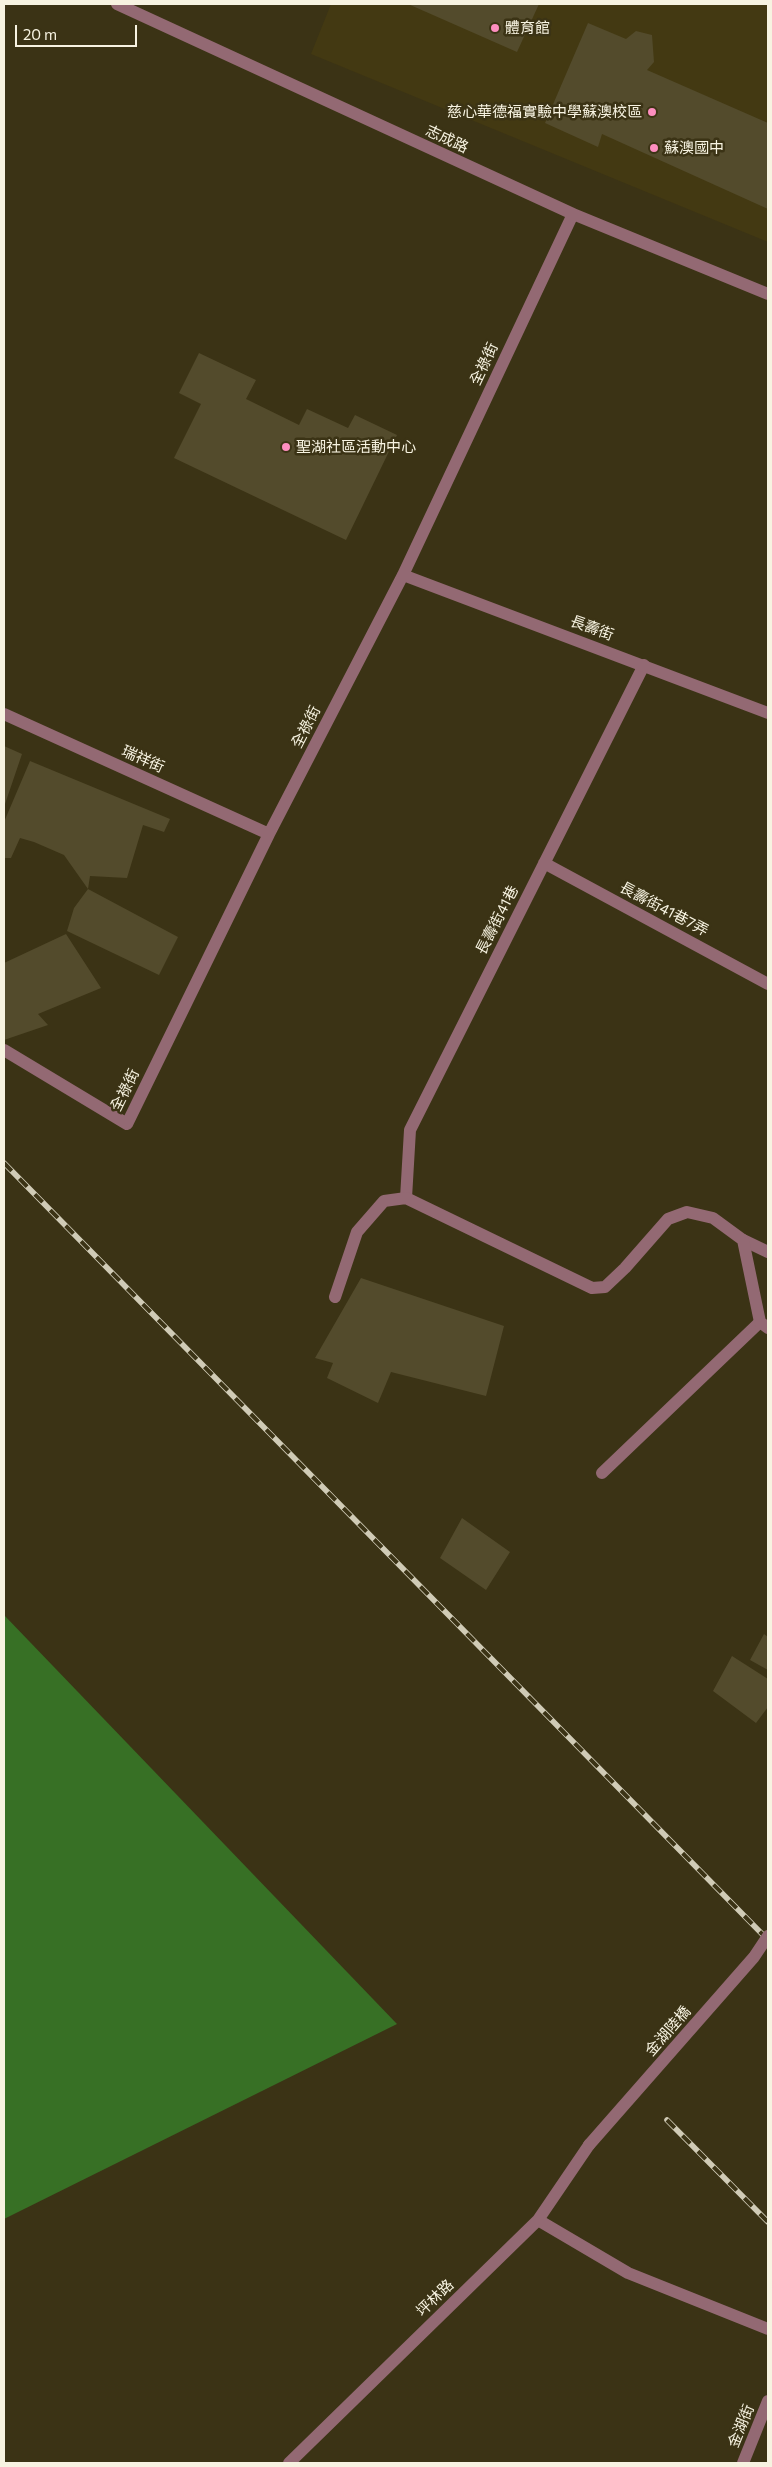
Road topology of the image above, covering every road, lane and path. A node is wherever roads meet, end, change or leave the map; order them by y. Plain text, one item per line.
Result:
1 (117, 4) edge
2 (573, 214) junction
3 (768, 294) edge
4 (403, 575) junction
5 (644, 665) junction
6 (768, 713) edge
7 (4, 714) edge
8 (268, 834) junction
9 (544, 863) junction
10 (768, 984) edge
11 (4, 1050) edge
12 (406, 1198) junction
13 (743, 1240) junction
14 (768, 1252) edge
15 (335, 1297) dead end
16 (764, 1325) edge
17 (602, 1473) dead end
18 (768, 1936) edge
19 (589, 2145) joint
20 (538, 2220) junction
21 (768, 2329) edge
22 (768, 2401) edge
23 (289, 2463) edge
24 (743, 2463) edge

1 - 2 street, 志成路
2 - 3 street, 志成路
2 - 4 street, 全祿街
4 - 5 street, 長壽街
4 - 8 street, 全祿街
5 - 6 street, 長壽街
5 - 9 street, 長壽街41巷
7 - 8 street, 瑞祥街
8 - 11 street, 全祿街
9 - 10 street, 長壽街41巷7弄
9 - 12 street, 長壽街41巷
12 - 13 street
12 - 15 street
13 - 14 street
13 - 16 street
16 - 17 street
18 - 19 street, 金湖陸橋, bridge
19 - 20 street, 坪林路
20 - 21 street
20 - 23 street, 坪林路
22 - 24 street, 金湖街

